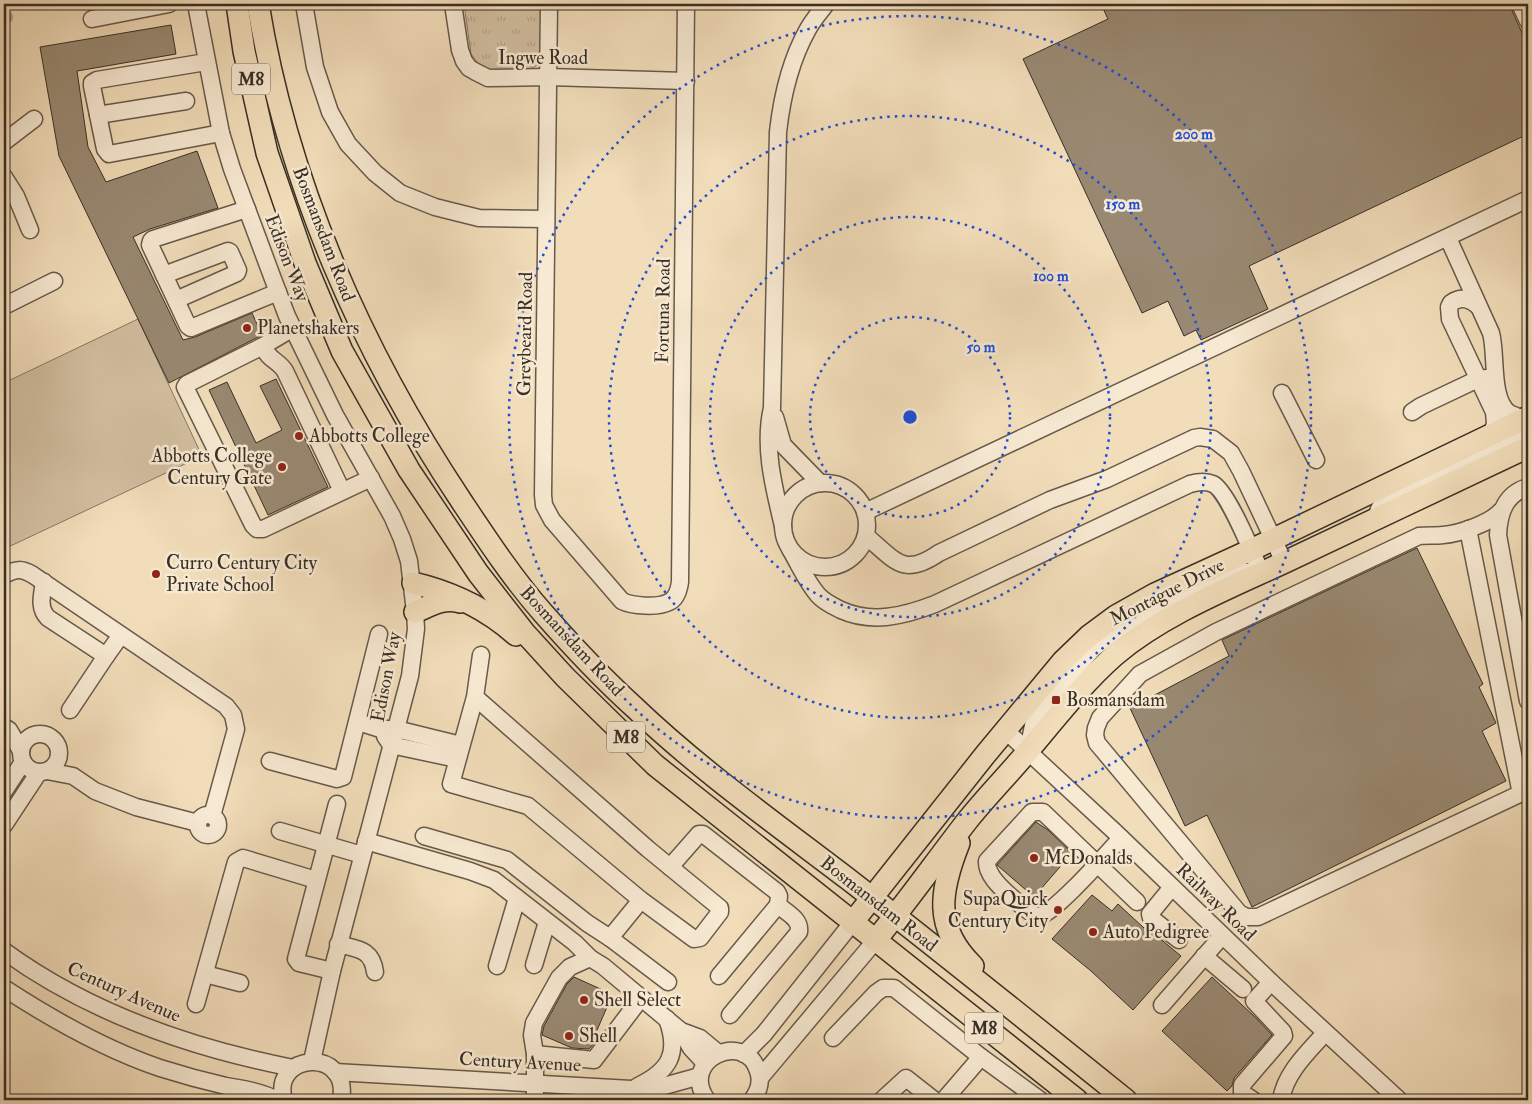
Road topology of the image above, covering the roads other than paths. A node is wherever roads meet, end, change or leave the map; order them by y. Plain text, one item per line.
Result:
1 (169, 4) edge
2 (196, 4) edge
3 (237, 4) edge
4 (258, 4) edge
5 (304, 4) edge
6 (453, 4) edge
7 (548, 4) edge
8 (686, 4) edge
9 (826, 4) edge
10 (1520, 4) edge
11 (92, 19) dead end
12 (1528, 21) edge
13 (206, 62) junction
14 (548, 77) junction
15 (686, 81) junction
16 (186, 101) dead end
17 (98, 115) junction
18 (34, 119) dead end
19 (220, 133) junction
20 (4, 142) edge
21 (4, 177) edge
22 (1528, 199) edge
23 (247, 209) junction
24 (546, 219) junction
25 (30, 230) dead end
26 (1448, 238) junction
27 (164, 275) junction
28 (54, 281) dead end
29 (278, 292) junction
30 (176, 300) junction
31 (4, 306) edge
32 (1478, 306) junction
33 (293, 328) junction
34 (263, 346) junction
35 (1485, 382) junction
36 (1282, 393) dead end
37 (772, 408) junction
38 (1413, 414) dead end
39 (1527, 423) edge
40 (1492, 434) junction
41 (1528, 447) edge
42 (1316, 460) dead end
43 (371, 478) junction
44 (820, 483) junction
45 (1528, 487) edge
46 (342, 491) junction
47 (1502, 511) junction
48 (865, 512) junction
49 (1376, 518) junction
50 (783, 526) junction
51 (1468, 529) junction
52 (866, 536) junction
53 (1273, 539) junction
54 (790, 548) junction
55 (1251, 550) junction
56 (1284, 562) junction
57 (9, 572) edge
58 (1261, 573) junction
59 (44, 582) junction
60 (413, 583) junction
61 (657, 605) joint
62 (474, 606) junction
63 (415, 612) junction
64 (379, 634) dead end
65 (121, 635) junction
66 (481, 655) dead end
67 (106, 656) junction
68 (565, 677) junction
69 (475, 697) junction
70 (1528, 701) edge
71 (70, 710) dead end
72 (358, 722) junction
73 (7, 729) edge
74 (1006, 730) junction
75 (38, 734) junction
76 (389, 734) junction
77 (1028, 751) junction
78 (60, 752) junction
79 (459, 752) junction
80 (22, 756) junction
81 (270, 761) dead end
82 (43, 771) junction
83 (73, 776) junction
84 (4, 791) edge
85 (1525, 792) edge
86 (337, 804) dead end
87 (968, 820) junction
88 (4, 825) edge
89 (280, 831) dead end
90 (424, 836) dead end
91 (1121, 838) junction
92 (326, 845) junction
93 (364, 848) junction
94 (1097, 863) junction
95 (670, 867) junction
96 (316, 880) junction
97 (1172, 887) junction
98 (517, 898) junction
99 (641, 900) junction
100 (1137, 902) dead end
101 (778, 905) junction
102 (862, 910) junction
103 (895, 917) junction
104 (548, 922) junction
105 (1222, 936) junction
106 (610, 938) junction
107 (1179, 940) dead end
108 (875, 942) junction
109 (338, 944) junction
110 (4, 951) edge
111 (1204, 956) junction
112 (590, 958) junction
113 (534, 965) dead end
114 (497, 966) dead end
115 (332, 971) junction
116 (375, 972) dead end
117 (205, 974) junction
118 (719, 976) dead end
119 (668, 982) dead end
120 (1271, 982) junction
121 (240, 983) dead end
122 (4, 988) edge
123 (1243, 989) dead end
124 (641, 998) junction
125 (196, 1004) dead end
126 (1162, 1005) dead end
127 (730, 1015) dead end
128 (667, 1019) junction
129 (1033, 1025) junction
130 (1324, 1033) junction
131 (833, 1038) dead end
132 (534, 1054) junction
133 (744, 1054) junction
134 (981, 1057) junction
135 (312, 1061) junction
136 (708, 1064) junction
137 (294, 1068) junction
138 (335, 1072) junction
139 (536, 1083) junction
140 (631, 1089) junction
141 (759, 1092) edge
142 (277, 1100) edge
143 (284, 1100) edge
144 (341, 1100) edge
145 (535, 1100) edge
146 (707, 1100) edge
147 (882, 1100) edge
148 (934, 1100) edge
149 (944, 1100) edge
150 (1040, 1100) edge
151 (1077, 1100) edge
152 (1126, 1100) edge
153 (1252, 1100) edge
154 (1281, 1100) edge
155 (1399, 1100) edge

1 - 11 street
2 - 13 street, Edison Way
3 - 68 main road, Bosmansdam Road / M8
4 - 102 main road, Bosmansdam Road / M8
5 - 24 street
6 - 14 street, Ingwe Road
7 - 14 street, Greybeard Road
8 - 15 street, Fortuna Road
9 - 37 street
10 - 12 street
13 - 17 street
13 - 19 street, Edison Way
14 - 15 street, Ingwe Road
14 - 24 street, Greybeard Road
15 - 61 street, Fortuna Road
16 - 17 street
17 - 19 street
18 - 20 street
19 - 23 street, Edison Way
21 - 25 street
22 - 26 street
23 - 27 street
23 - 29 street, Edison Way
24 - 61 street, Greybeard Road
26 - 32 street
26 - 48 street
27 - 30 street
27 - 30 street
28 - 31 street
29 - 30 street
29 - 33 street, Edison Way
32 - 35 street
32 - 35 street
33 - 34 street
33 - 43 street, Edison Way
34 - 46 street
34 - 46 street
35 - 38 street
35 - 39 street
35 - 40 street
36 - 42 street
37 - 44 street
37 - 50 street
39 - 40 main road, Montague Drive
39 - 49 street
40 - 53 main road, Montague Drive
41 - 49 main road, Montague Drive
43 - 46 street
43 - 60 street, Edison Way
44 - 48 street
44 - 50 street
45 - 47 street
47 - 51 street
47 - 70 street
48 - 52 street
49 - 56 main road, Montague Drive
50 - 54 street
51 - 85 street
51 - 85 street
52 - 53 street
52 - 54 street
53 - 55 main road, Montague Drive
53 - 56 street
54 - 55 street
55 - 58 street
55 - 74 main road, Montague Drive
56 - 58 main road, Montague Drive
57 - 59 street
58 - 77 main road, Montague Drive
59 - 65 street
59 - 67 street
60 - 62 main road
60 - 63 street, Edison Way
62 - 63 main road
62 - 68 main road
63 - 76 street, Edison Way
64 - 72 street
65 - 67 street
65 - 83 street
66 - 69 street
67 - 71 street
68 - 102 main road, Bosmansdam Road / M8
69 - 79 street
69 - 95 street
72 - 76 street
72 - 81 street
73 - 75 street
73 - 80 street
74 - 77 street, Railway Road
74 - 102 main road, Montague Drive
75 - 78 street
75 - 80 street
76 - 79 street
76 - 93 street, Edison Way
77 - 87 main road, Montague Drive
77 - 91 street, Railway Road
78 - 82 street
78 - 83 street
79 - 99 street
80 - 82 street
80 - 84 street
82 - 83 street
82 - 88 street
86 - 92 street
87 - 103 main road, Montague Drive
87 - 129 main road
89 - 92 street
90 - 106 street
91 - 94 street
91 - 97 street, Railway Road
92 - 93 street
92 - 96 street
93 - 98 street
93 - 109 street, Edison Way
94 - 94 street
94 - 100 street
95 - 99 street
95 - 101 street
96 - 115 street
96 - 117 street
97 - 105 street, Railway Road
97 - 107 street
98 - 104 street
98 - 114 street
99 - 106 street
101 - 118 street
101 - 127 street
102 - 103 main road, Bosmansdam Road / M8
102 - 108 main road, Bosmansdam Road / M8
102 - 133 street
103 - 108 main road, Montague Drive
103 - 129 main road, Bosmansdam Road / M8
104 - 112 street
104 - 113 street
105 - 111 street
105 - 120 street, Railway Road
106 - 119 street
108 - 141 street
108 - 151 main road, Bosmansdam Road / M8
109 - 115 street, Edison Way
109 - 116 street
110 - 137 street, Century Avenue
111 - 123 street
111 - 126 street
112 - 124 street
112 - 132 street
115 - 135 street, Edison Way
117 - 121 street
117 - 125 street
120 - 130 street, Railway Road
120 - 153 street
122 - 142 street
124 - 128 street
124 - 132 street
128 - 136 street
128 - 140 street
129 - 152 main road, Bosmansdam Road / M8
130 - 154 street
130 - 155 street, Railway Road
131 - 134 street
132 - 139 street
133 - 136 street, Century Avenue
133 - 141 street
134 - 149 street
134 - 150 street
135 - 137 street
135 - 138 street
136 - 140 street, Century Avenue
136 - 146 street
137 - 143 street
138 - 139 street, Century Avenue
138 - 144 street
139 - 140 street, Century Avenue
139 - 145 street
147 - 148 street

